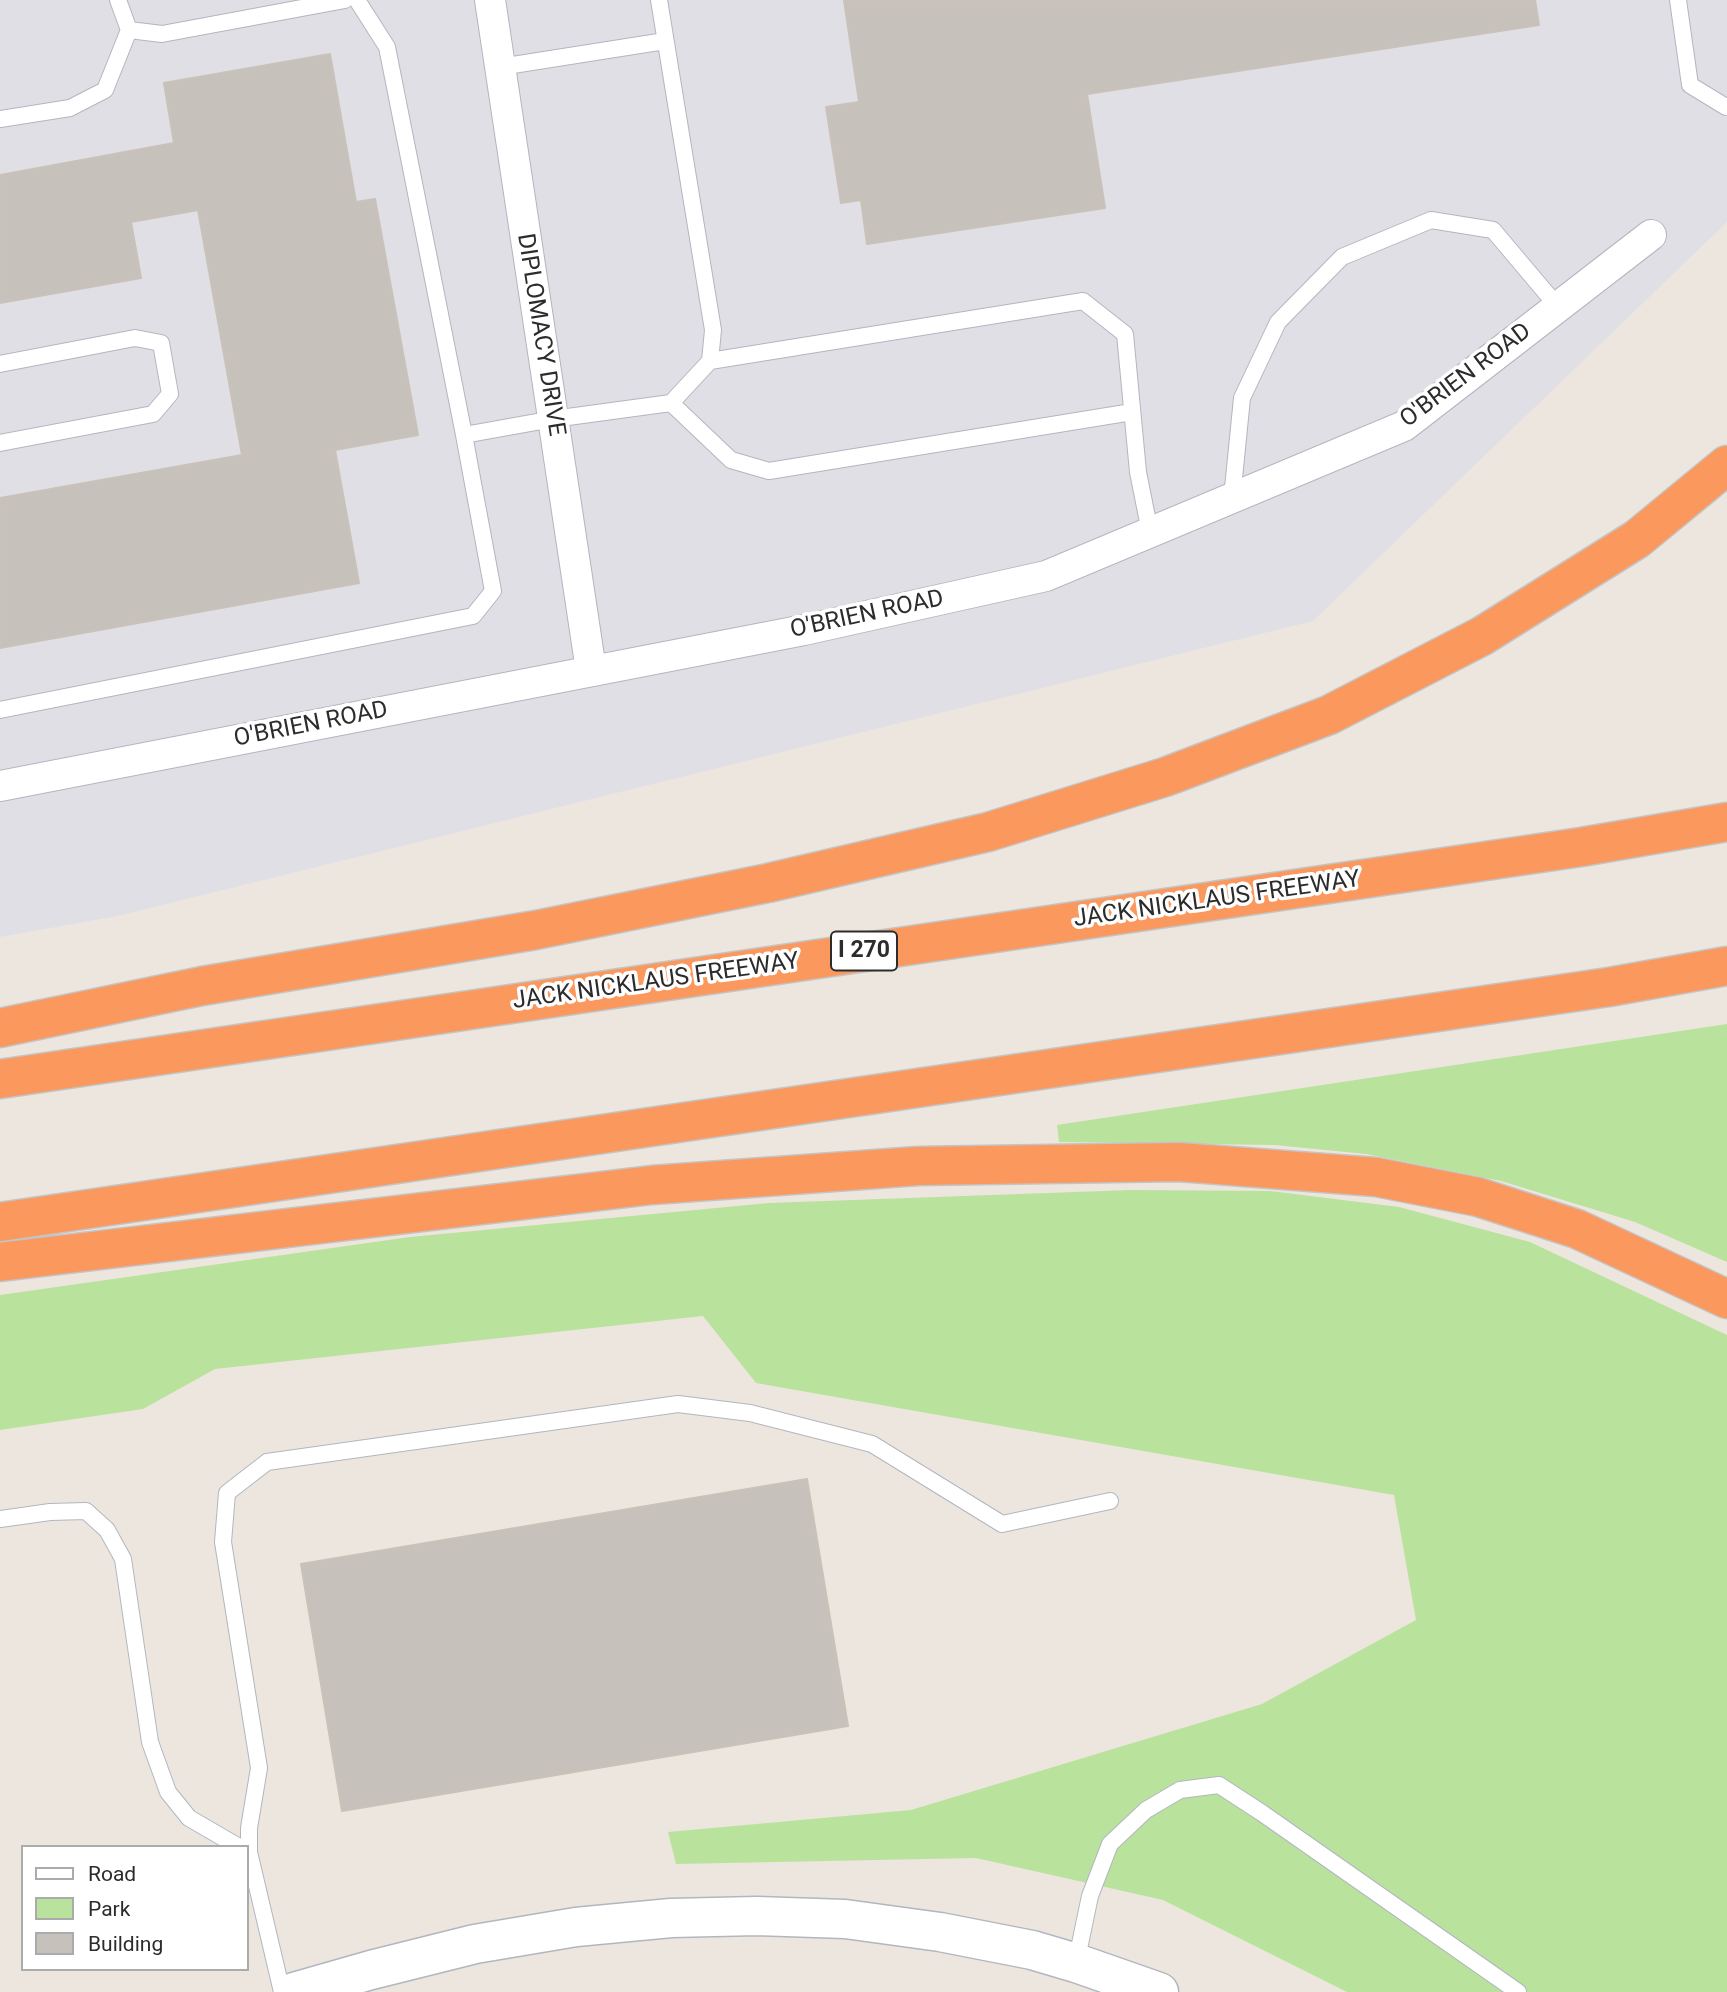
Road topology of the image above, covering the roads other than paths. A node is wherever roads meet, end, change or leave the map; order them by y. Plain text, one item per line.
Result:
1 (118, 0) edge
2 (345, 0) edge
3 (357, 0) edge
4 (490, 0) edge
5 (659, 0) edge
6 (1678, 0) edge
7 (129, 30) junction
8 (666, 41) junction
9 (500, 67) junction
10 (1727, 106) edge
11 (0, 119) edge
12 (1651, 235) dead end
13 (1558, 307) junction
14 (710, 361) junction
15 (0, 364) edge
16 (671, 403) junction
17 (1132, 412) junction
18 (553, 419) junction
19 (464, 435) junction
20 (0, 443) edge
21 (1727, 465) edge
22 (1232, 498) junction
23 (1150, 532) junction
24 (591, 670) junction
25 (0, 710) edge
26 (0, 786) edge
27 (1727, 822) edge
28 (1727, 966) edge
29 (0, 1028) edge
30 (0, 1079) edge
31 (0, 1222) edge
32 (0, 1262) edge
33 (1727, 1299) edge
34 (1110, 1501) dead end
35 (0, 1519) edge
36 (236, 1845) edge
37 (246, 1845) edge
38 (248, 1862) edge
39 (1076, 1963) junction
40 (282, 1992) edge
41 (295, 1992) edge
42 (1159, 1992) edge
43 (1518, 1992) edge

1 - 7 lane
2 - 7 lane
3 - 19 lane
4 - 9 street, DIPLOMACY DRIVE
5 - 8 lane
6 - 10 lane
7 - 11 lane
8 - 9 lane
8 - 14 lane
9 - 18 street, DIPLOMACY DRIVE
12 - 13 street, O'BRIEN ROAD
13 - 22 street, O'BRIEN ROAD
13 - 22 lane
14 - 16 lane
14 - 17 lane
15 - 20 lane
16 - 17 lane
16 - 18 lane
17 - 23 lane
18 - 19 lane
18 - 24 street, DIPLOMACY DRIVE
19 - 25 lane
21 - 29 highway
22 - 23 street, O'BRIEN ROAD
23 - 24 street, O'BRIEN ROAD
24 - 26 street, O'BRIEN ROAD
27 - 30 highway, JACK NICKLAUS FREEWAY / I 270
28 - 31 highway
32 - 33 highway
34 - 37 lane
35 - 36 lane
38 - 40 lane
39 - 41 main road
39 - 42 main road
39 - 43 lane

